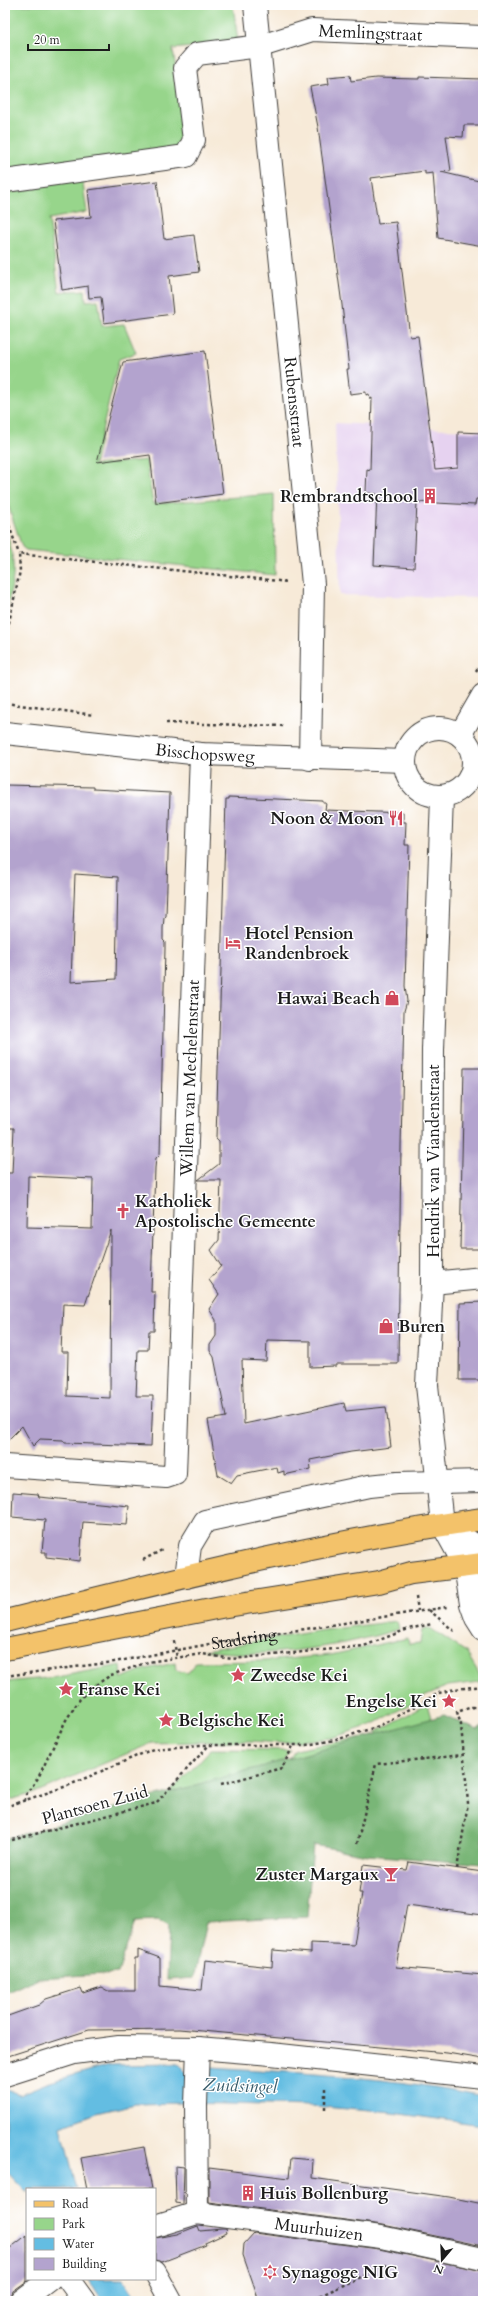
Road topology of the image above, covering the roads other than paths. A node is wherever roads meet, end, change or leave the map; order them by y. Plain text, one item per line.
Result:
1 (255, 5) edge
2 (483, 37) edge
3 (261, 46) junction
4 (5, 181) edge
5 (483, 695) edge
6 (5, 733) edge
7 (460, 735) junction
8 (201, 754) junction
9 (310, 759) junction
10 (405, 761) junction
11 (478, 773) edge
12 (442, 797) junction
13 (483, 1278) edge
14 (432, 1283) junction
15 (5, 1466) edge
16 (483, 1481) edge
17 (438, 1482) junction
18 (483, 1519) edge
19 (442, 1524) junction
20 (483, 1550) edge
21 (474, 1565) edge
22 (186, 1577) junction
23 (5, 1621) edge
24 (483, 1629) edge
25 (5, 1649) edge
26 (198, 2048) junction
27 (5, 2075) edge
28 (483, 2077) edge
29 (198, 2213) junction
30 (156, 2226) edge
31 (483, 2259) edge
32 (156, 2274) edge
33 (49, 2280) edge
34 (69, 2280) edge
35 (21, 2301) edge
36 (84, 2301) edge
37 (171, 2301) edge

1 - 3 street, Rubensstraat
2 - 3 street, Memlingstraat
3 - 4 street
3 - 9 street, Rubensstraat
5 - 7 street
6 - 8 street, Bisschopsweg
7 - 10 street
7 - 11 street
8 - 9 street, Bisschopsweg
8 - 15 street, Willem van Mechelenstraat
9 - 10 street, Bisschopsweg
10 - 12 street
11 - 12 street
12 - 14 street, Hendrik van Viandenstraat
13 - 14 street
14 - 17 street, Hendrik van Viandenstraat
16 - 17 street
17 - 19 street, Hendrik van Viandenstraat
17 - 22 street
18 - 19 main road
19 - 20 street
19 - 21 street
19 - 22 main road
21 - 24 street
21 - 25 main road, Stadsring
22 - 23 main road
26 - 27 street
26 - 28 street
26 - 29 street
29 - 30 street, Muurhuizen
29 - 31 street, Muurhuizen
32 - 37 street
33 - 35 street
34 - 36 street

